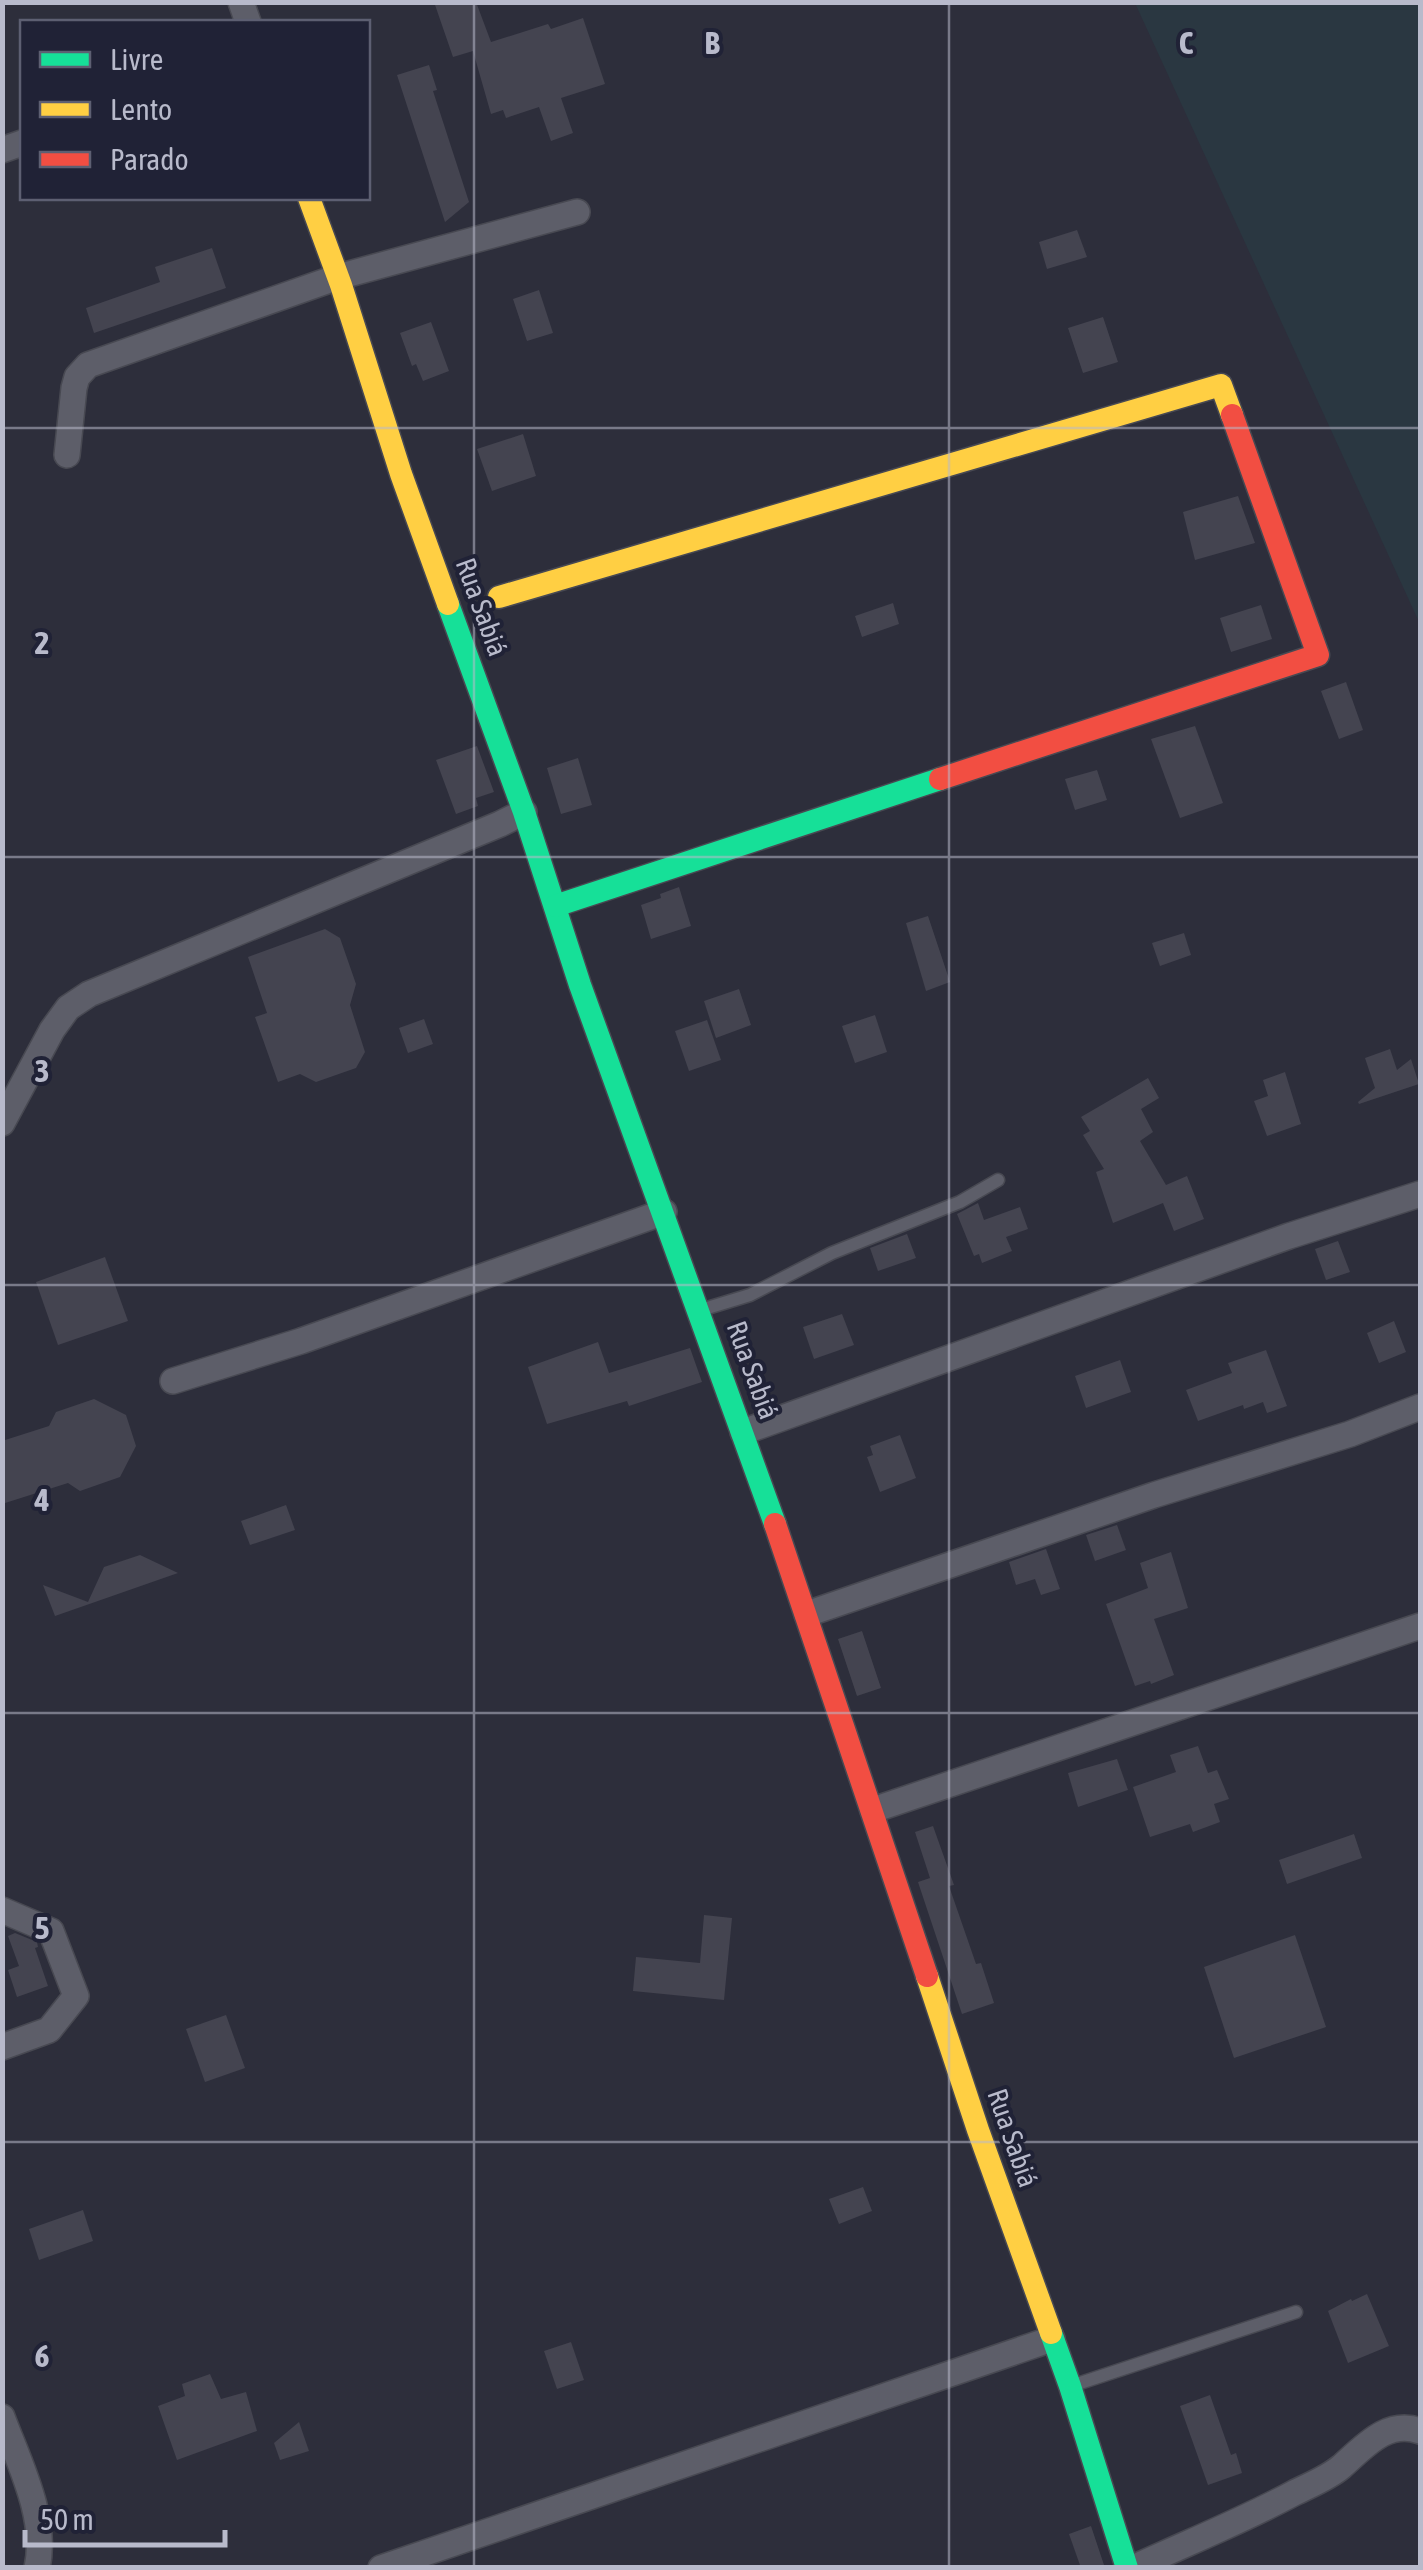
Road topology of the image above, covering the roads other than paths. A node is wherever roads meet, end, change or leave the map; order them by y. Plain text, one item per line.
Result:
1 (311, 200) edge
2 (576, 212) dead end
3 (338, 278) junction
4 (67, 455) dead end
5 (499, 597) dead end
6 (524, 812) junction
7 (555, 906) junction
8 (2, 1123) edge
9 (998, 1180) dead end
10 (1420, 1194) edge
11 (664, 1212) junction
12 (700, 1311) junction
13 (173, 1381) dead end
14 (1420, 1407) edge
15 (743, 1432) junction
16 (807, 1614) junction
17 (1420, 1626) edge
18 (873, 1810) junction
19 (2, 1910) edge
20 (2, 2047) edge
21 (1296, 2312) dead end
22 (1052, 2339) junction
23 (1070, 2386) junction
24 (2, 2418) edge
25 (1420, 2430) edge
26 (38, 2568) edge
27 (380, 2568) edge
28 (1130, 2568) edge

1 - 3 street, Rua Sabiá
2 - 3 street
3 - 4 street
3 - 6 street, Rua Sabiá
5 - 7 street
6 - 7 street, Rua Sabiá
6 - 8 street
7 - 11 street, Rua Sabiá
9 - 12 lane
10 - 15 street
11 - 12 street, Rua Sabiá
11 - 13 street
12 - 15 street, Rua Sabiá
14 - 16 street
15 - 16 street, Rua Sabiá
16 - 18 street, Rua Sabiá
17 - 18 street
18 - 22 street, Rua Sabiá
19 - 20 street
21 - 23 lane
22 - 23 street, Rua Sabiá
22 - 27 street
23 - 28 street, Rua Sabiá
24 - 26 street
25 - 28 street

